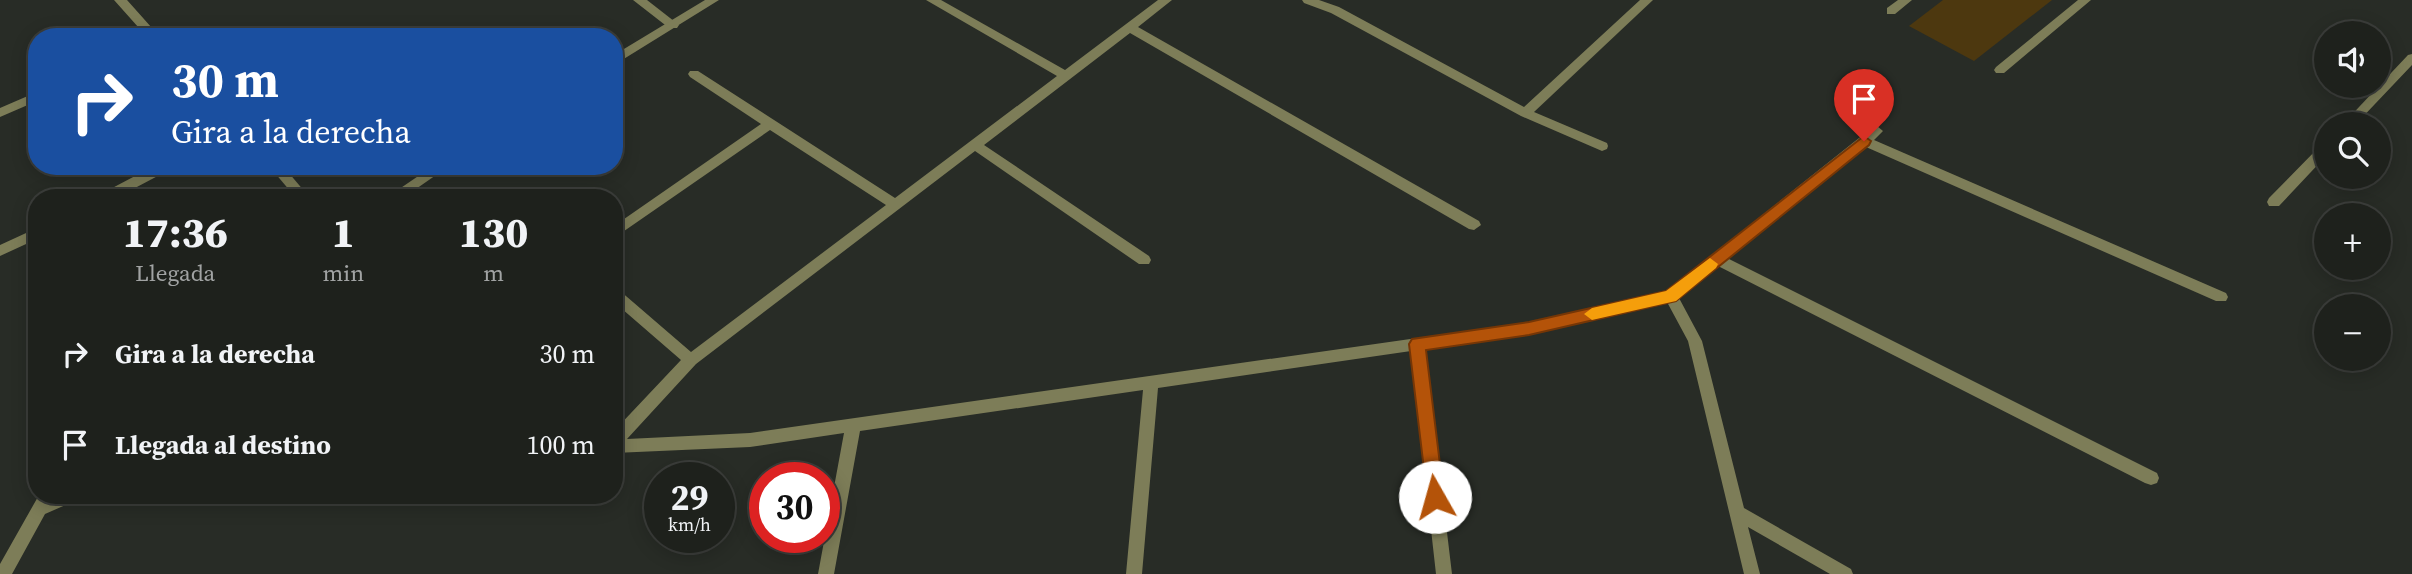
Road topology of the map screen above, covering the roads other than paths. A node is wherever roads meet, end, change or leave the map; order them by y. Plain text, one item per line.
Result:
1 (120, 0) edge
2 (639, 0) edge
3 (713, 0) edge
4 (1166, 0) edge
5 (1308, 0) edge
6 (1348, 0) edge
7 (1647, 0) edge
8 (1906, 0) edge
9 (2085, 0) edge
10 (942, 2) edge
11 (1335, 10) junction
12 (1891, 11) dead end
13 (673, 25) junction
14 (146, 28) edge
15 (1130, 28) junction
16 (623, 56) edge
17 (2412, 58) edge
18 (2000, 70) dead end
19 (694, 74) dead end
20 (1066, 76) junction
21 (28, 100) edge
22 (2360, 112) edge
23 (0, 113) edge
24 (1525, 113) junction
25 (770, 124) junction
26 (1877, 131) dead end
27 (1864, 141) junction
28 (975, 145) junction
29 (1602, 146) dead end
30 (2314, 160) edge
31 (149, 175) edge
32 (283, 175) edge
33 (429, 175) edge
34 (121, 189) edge
35 (296, 189) edge
36 (406, 189) edge
37 (2274, 202) dead end
38 (895, 205) junction
39 (1474, 225) dead end
40 (623, 227) edge
41 (28, 237) edge
42 (0, 251) edge
43 (1716, 259) junction
44 (1144, 260) dead end
45 (1671, 296) junction
46 (2221, 297) dead end
47 (623, 302) edge
48 (1417, 344) junction
49 (691, 360) junction
50 (1151, 382) junction
51 (853, 425) junction
52 (623, 434) edge
53 (623, 444) edge
54 (2151, 478) dead end
55 (42, 504) edge
56 (1737, 512) junction
57 (3, 574) edge
58 (826, 574) edge
59 (1133, 574) edge
60 (1444, 574) edge
61 (1752, 574) edge
62 (1845, 574) edge

1 - 14 street
2 - 13 street
3 - 13 street
4 - 15 street
5 - 11 street
6 - 11 street
7 - 24 street
8 - 12 street
9 - 18 street
10 - 20 street
11 - 24 street
13 - 16 street
15 - 20 street
15 - 39 street
17 - 22 street
19 - 25 street
20 - 28 street
21 - 23 street
24 - 29 street
25 - 38 street
25 - 40 street
26 - 27 street
27 - 43 street
27 - 46 street
28 - 38 street
28 - 44 street
30 - 37 street
31 - 34 street
32 - 35 street
33 - 36 street
38 - 49 street
41 - 42 street
43 - 45 street
43 - 54 street
45 - 48 street
45 - 56 street
47 - 49 street
48 - 50 street
48 - 60 street
49 - 52 street
50 - 51 street
50 - 59 street
51 - 53 street
51 - 58 street
55 - 57 street
56 - 61 street
56 - 62 street

